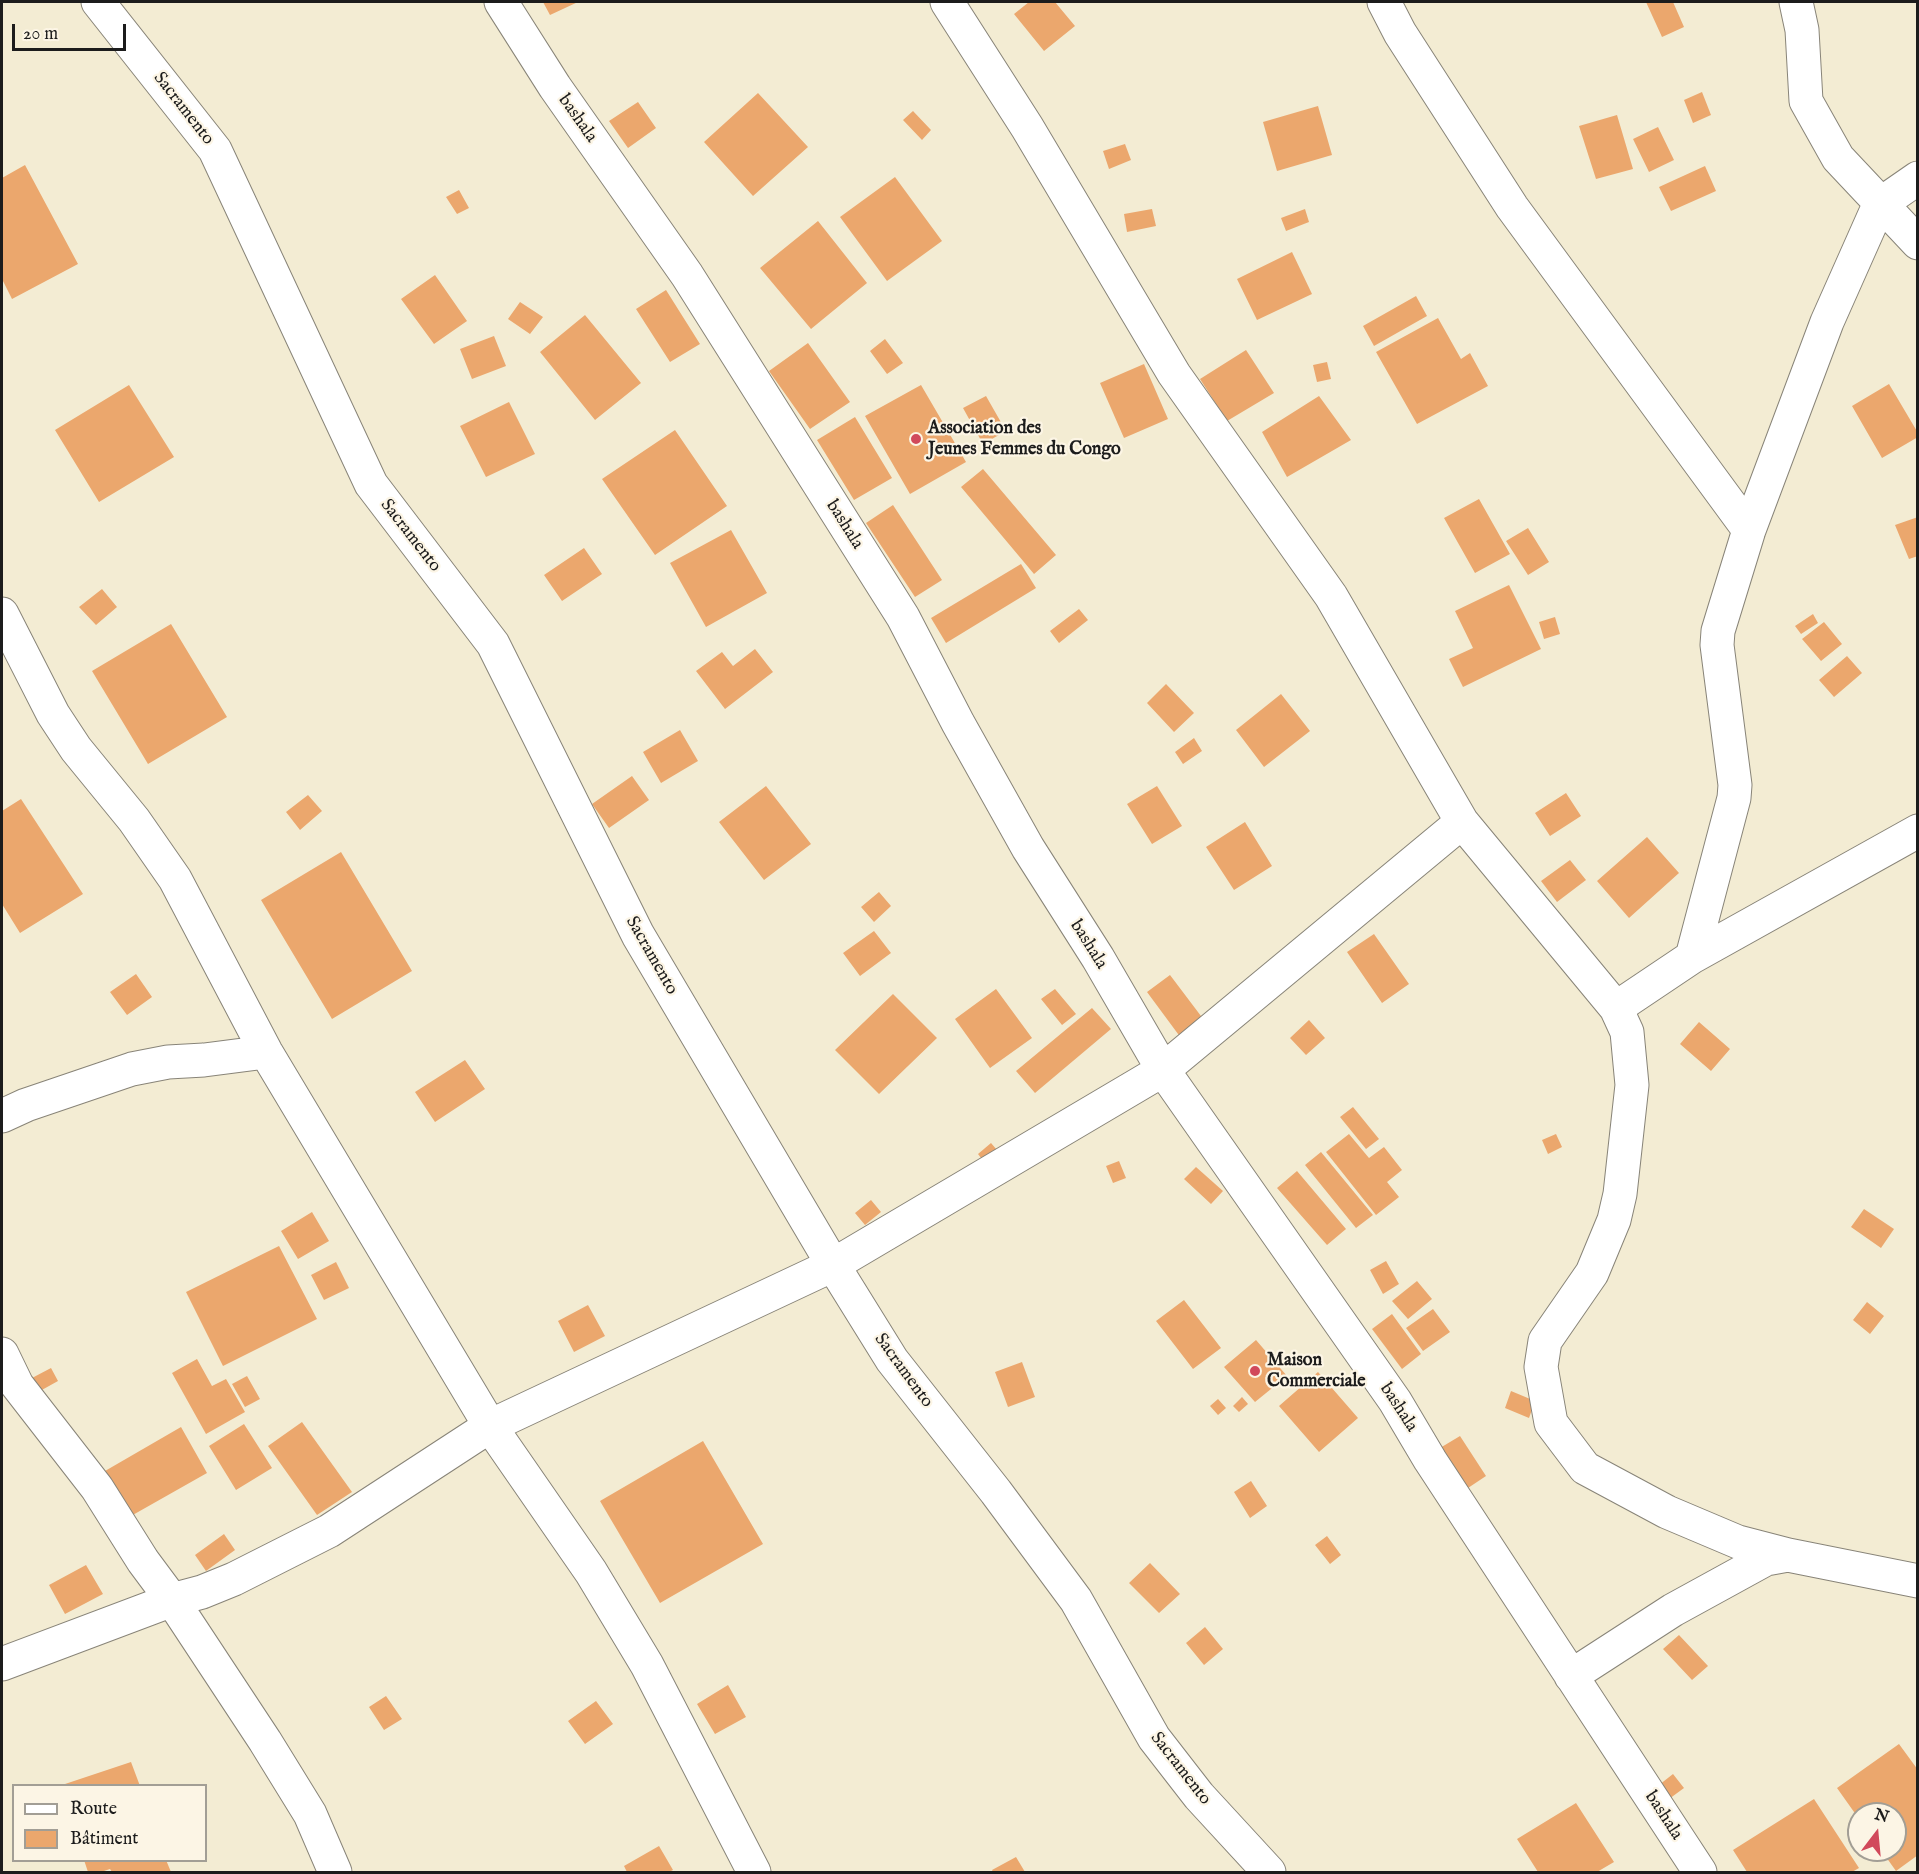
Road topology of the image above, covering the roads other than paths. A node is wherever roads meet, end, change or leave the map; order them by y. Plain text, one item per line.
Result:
1 (98, 2) edge
2 (501, 2) edge
3 (947, 2) edge
4 (1384, 2) edge
5 (1796, 2) edge
6 (1917, 178) edge
7 (1879, 205) junction
8 (1917, 243) edge
9 (1749, 530) junction
10 (2, 614) edge
11 (1462, 822) junction
12 (1917, 831) edge
13 (1692, 957) junction
14 (1616, 1008) junction
15 (266, 1052) junction
16 (1163, 1070) junction
17 (2, 1116) edge
18 (833, 1265) junction
19 (2, 1354) edge
20 (490, 1426) junction
21 (1788, 1555) junction
22 (1917, 1581) edge
23 (172, 1600) junction
24 (2, 1664) edge
25 (1571, 1676) junction
26 (335, 1872) edge
27 (754, 1872) edge
28 (1269, 1872) edge
29 (1700, 1872) edge

1 - 18 street, Sacramento
2 - 16 street, bashala
3 - 11 street
4 - 9 street
5 - 7 street
6 - 7 street
7 - 8 street
7 - 9 street
9 - 13 street
10 - 15 street
11 - 14 street
11 - 16 street
12 - 13 street
13 - 14 street
14 - 21 street
15 - 17 street
15 - 20 street
16 - 18 street
16 - 25 street, bashala
18 - 20 street
18 - 28 street, Sacramento
19 - 23 street
20 - 23 street
20 - 27 street
21 - 22 street
21 - 25 street
23 - 24 street
23 - 26 street
25 - 29 street, bashala

